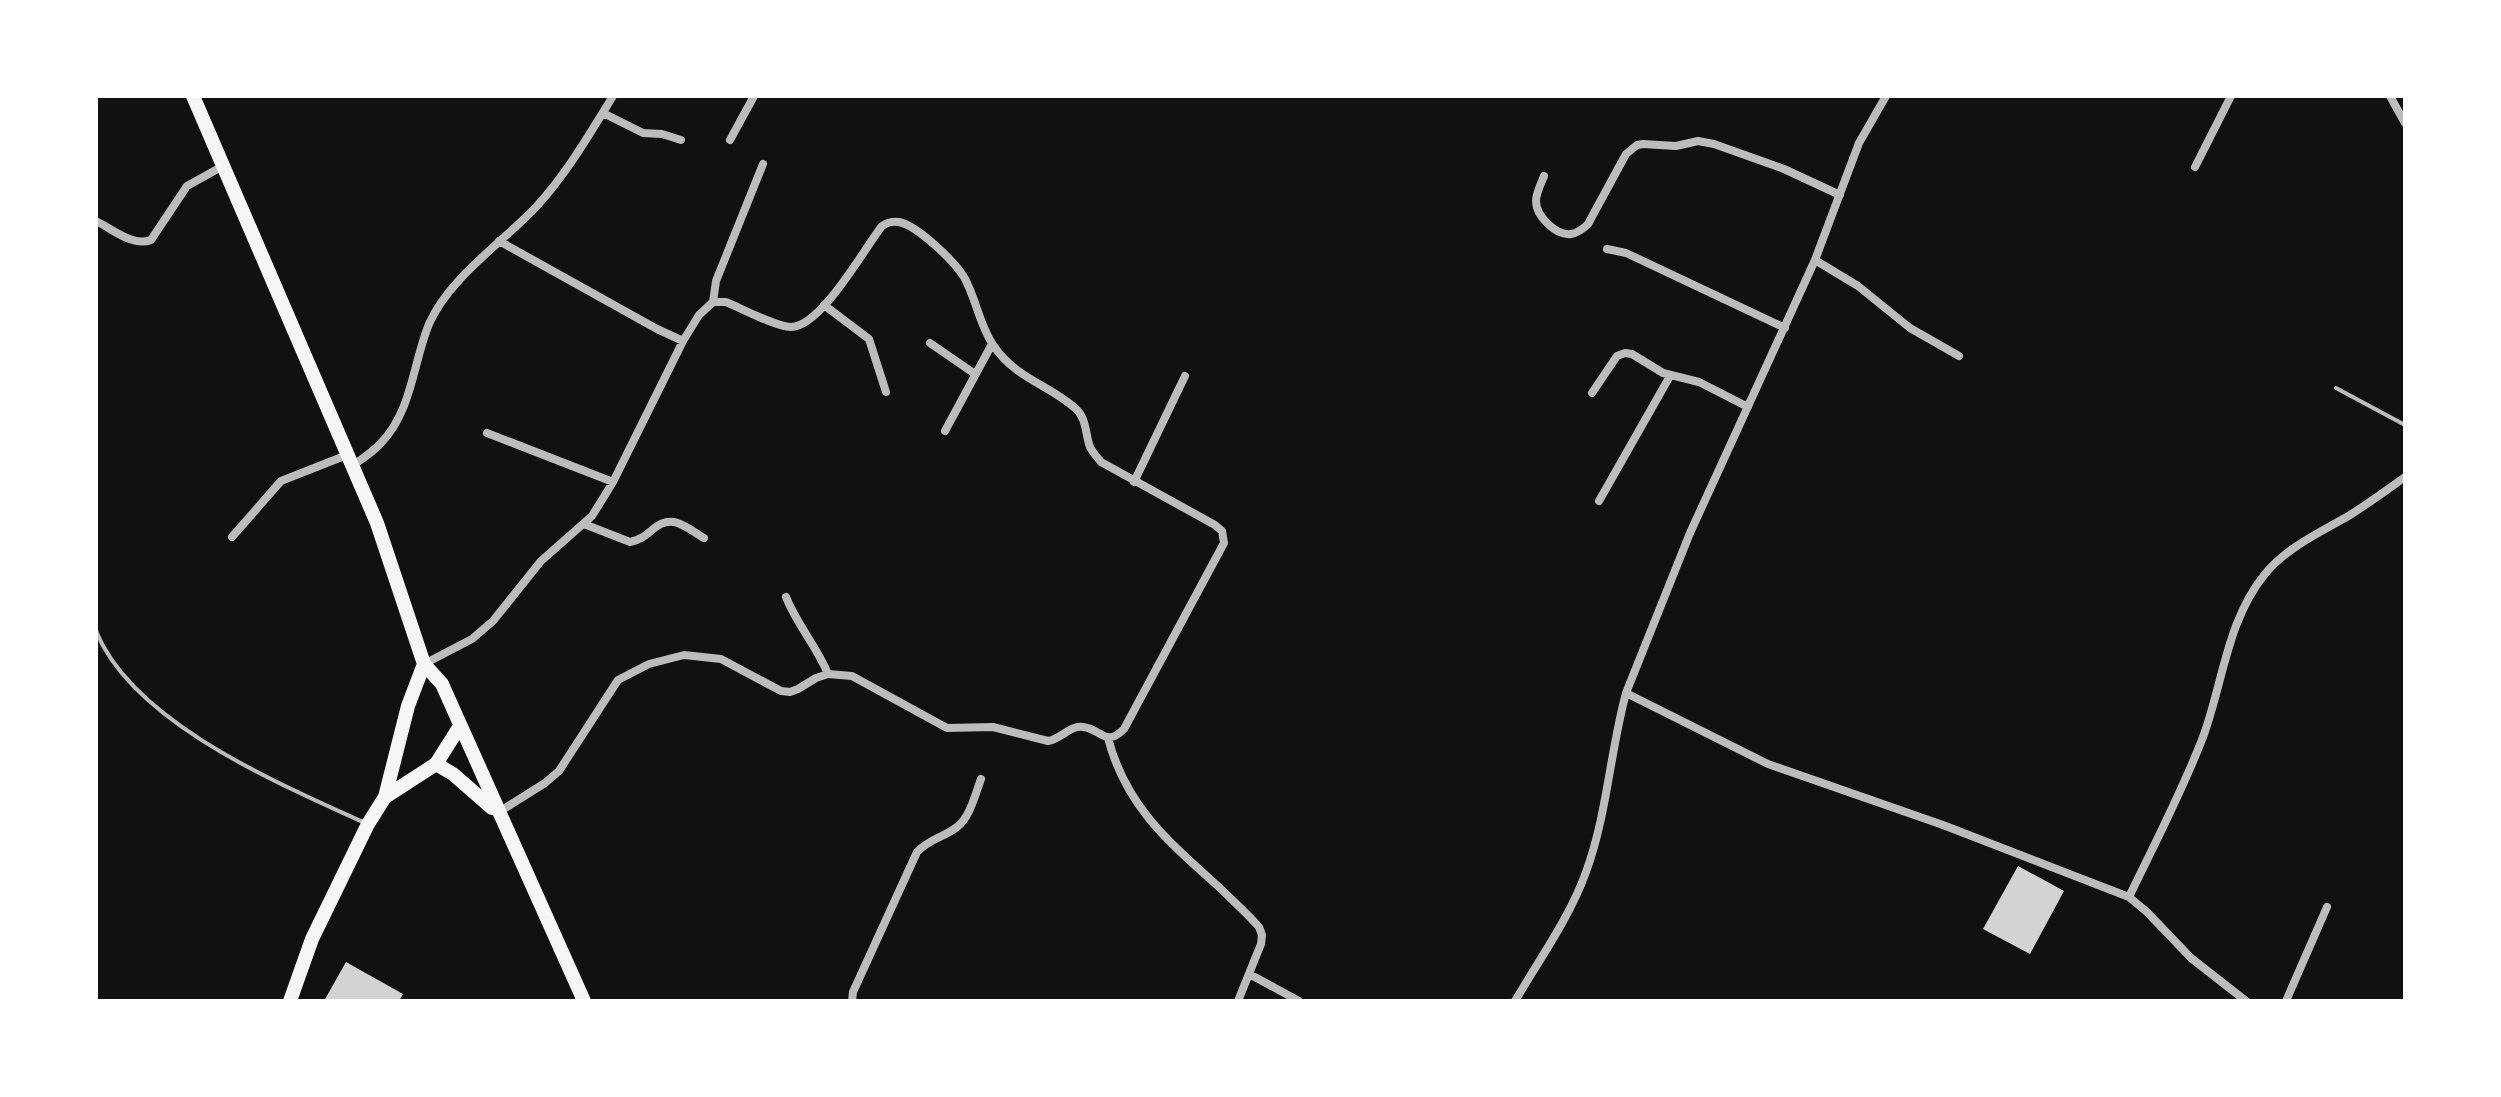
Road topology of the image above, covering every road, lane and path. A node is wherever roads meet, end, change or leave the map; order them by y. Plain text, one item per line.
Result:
1 (193, 96) edge
2 (613, 96) edge
3 (754, 96) edge
4 (1886, 96) edge
5 (2231, 96) edge
6 (2390, 96) edge
7 (2405, 99) edge
8 (2398, 111) junction
9 (603, 113) junction
10 (2405, 123) edge
11 (681, 140) dead end
12 (730, 140) dead end
13 (763, 164) dead end
14 (223, 166) junction
15 (2195, 167) dead end
16 (1544, 176) dead end
17 (1840, 195) junction
18 (96, 221) edge
19 (499, 241) junction
20 (1607, 249) dead end
21 (1815, 260) junction
22 (713, 302) junction
23 (824, 305) junction
24 (1785, 328) junction
25 (683, 341) junction
26 (930, 343) dead end
27 (992, 344) junction
28 (1959, 356) dead end
29 (975, 374) junction
30 (1185, 376) dead end
31 (1670, 376) junction
32 (2336, 388) dead end
33 (886, 392) dead end
34 (1592, 393) dead end
35 (1748, 407) junction
36 (2405, 425) edge
37 (945, 431) dead end
38 (487, 433) dead end
39 (350, 460) junction
40 (2405, 477) edge
41 (613, 482) junction
42 (1134, 482) junction
43 (1599, 501) dead end
44 (584, 524) junction
45 (232, 537) dead end
46 (704, 538) dead end
47 (786, 597) dead end
48 (96, 631) edge
49 (424, 664) junction
50 (828, 674) junction
51 (1626, 693) junction
52 (460, 726) junction
53 (1108, 738) junction
54 (436, 764) junction
55 (981, 779) dead end
56 (385, 797) junction
57 (498, 812) junction
58 (368, 824) junction
59 (2129, 897) junction
60 (2327, 907) dead end
61 (1251, 975) junction
62 (290, 1001) edge
63 (584, 1001) edge
64 (852, 1001) edge
65 (1238, 1001) edge
66 (1299, 1001) edge
67 (1515, 1001) edge
68 (2246, 1001) edge
69 (2286, 1001) edge

1 - 14 highway
2 - 9 street
3 - 12 street
4 - 17 street
5 - 15 street
6 - 8 street
7 - 8 street
8 - 10 street
9 - 11 street
9 - 19 street
13 - 22 street
14 - 18 street
14 - 39 highway
16 - 17 street
17 - 21 street
19 - 25 street
19 - 39 street
20 - 24 street
21 - 24 street
21 - 28 street
22 - 23 street
22 - 25 street
23 - 27 street
23 - 33 street
24 - 35 street
25 - 41 street
26 - 29 street
27 - 29 street
27 - 42 street
29 - 37 street
30 - 42 street
31 - 34 street
31 - 35 street
31 - 43 street
32 - 36 lane
35 - 51 street
38 - 41 street
39 - 45 street
39 - 49 highway
40 - 59 street
41 - 44 street
42 - 53 street
44 - 46 street
44 - 49 street
47 - 50 street
48 - 58 lane
49 - 52 highway
49 - 56 highway
50 - 53 street
50 - 57 street
51 - 59 street
51 - 67 street
52 - 54 highway
52 - 57 highway
53 - 61 street
54 - 56 highway
54 - 57 highway
55 - 64 street
56 - 58 highway
57 - 63 highway
58 - 62 highway
59 - 68 street
60 - 69 street
61 - 65 street
61 - 66 street

